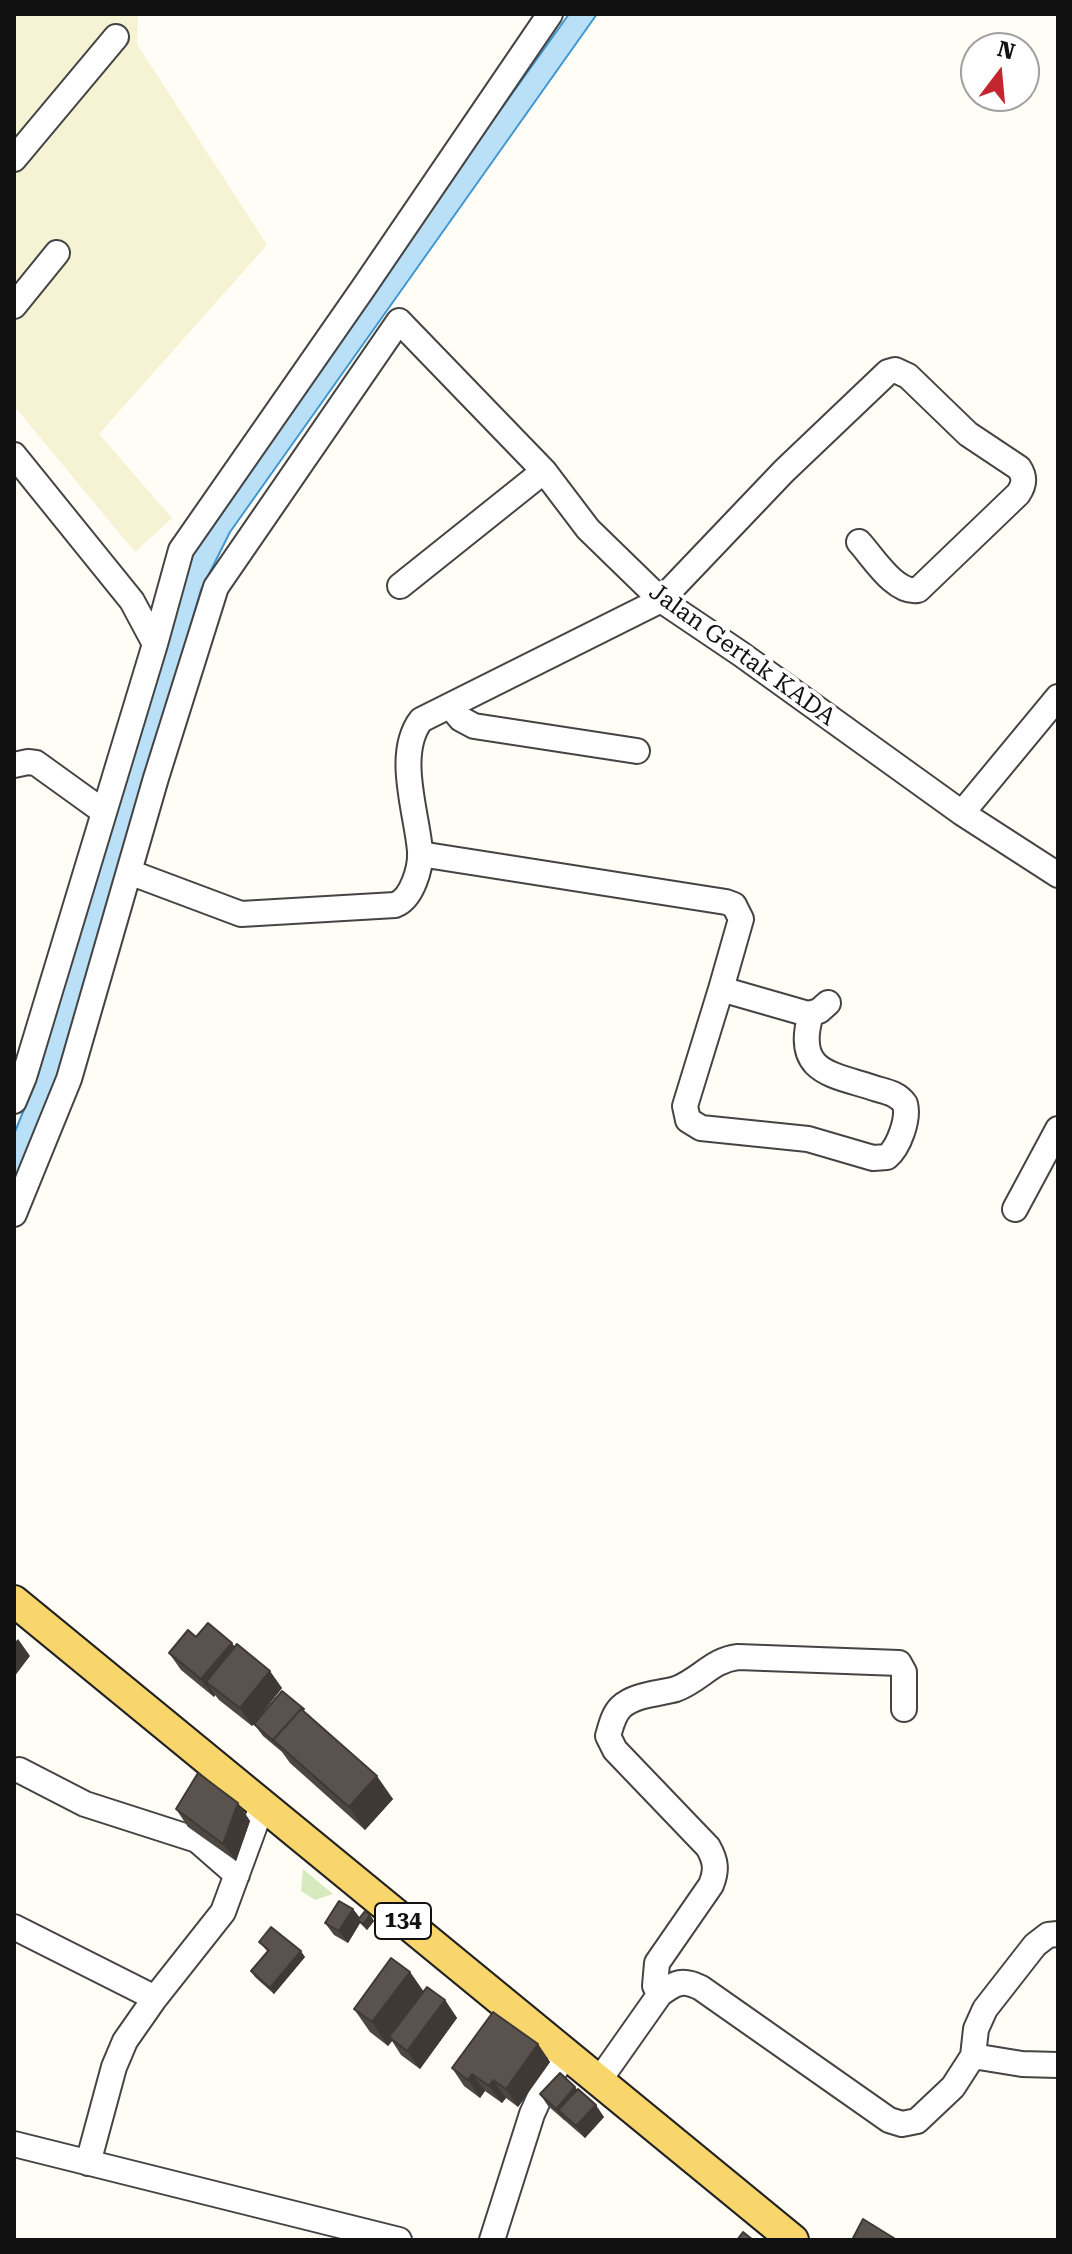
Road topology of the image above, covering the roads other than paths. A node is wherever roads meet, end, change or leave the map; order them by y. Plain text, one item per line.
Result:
1 (550, 14) edge
2 (116, 37) dead end
3 (14, 159) edge
4 (57, 253) dead end
5 (14, 306) edge
6 (14, 455) edge
7 (544, 471) junction
8 (859, 542) dead end
9 (400, 586) dead end
10 (661, 600) junction
11 (155, 644) junction
12 (1058, 697) edge
13 (451, 707) junction
14 (637, 751) dead end
15 (14, 765) edge
16 (104, 812) junction
17 (962, 813) junction
18 (420, 854) junction
19 (129, 872) junction
20 (1058, 875) edge
21 (721, 989) junction
22 (14, 1101) edge
23 (1058, 1129) edge
24 (1015, 1209) dead end
25 (14, 1214) edge
26 (14, 1601) edge
27 (904, 1709) dead end
28 (19, 1770) dead end
29 (262, 1806) junction
30 (237, 1875) junction
31 (14, 1927) edge
32 (1058, 1934) edge
33 (660, 1994) junction
34 (155, 1998) junction
35 (566, 2054) junction
36 (973, 2056) junction
37 (1058, 2065) edge
38 (598, 2082) junction
39 (14, 2144) edge
40 (88, 2163) junction
41 (399, 2240) edge
42 (492, 2240) edge
43 (793, 2240) edge

1 - 11 street
2 - 3 street
4 - 5 street
6 - 11 street
7 - 9 street
7 - 10 street, Jalan Gertak KADA
7 - 19 street, Jalan Gertak KADA
8 - 10 street
10 - 13 street
10 - 17 street, Jalan Gertak KADA
11 - 16 street
12 - 17 street
13 - 14 street
13 - 18 street
15 - 16 street
16 - 22 street
17 - 20 street, Jalan Gertak KADA
18 - 19 street
18 - 21 street
19 - 25 street
21 - 21 street
23 - 24 street
26 - 29 main road, 134
27 - 33 street
28 - 30 street
29 - 30 street
29 - 35 main road, 134
30 - 34 street
31 - 34 street
32 - 36 street
33 - 36 street
33 - 38 street
34 - 40 street
35 - 38 main road, 134
35 - 42 street
36 - 37 street
38 - 43 main road, 134
39 - 40 street
40 - 41 street

